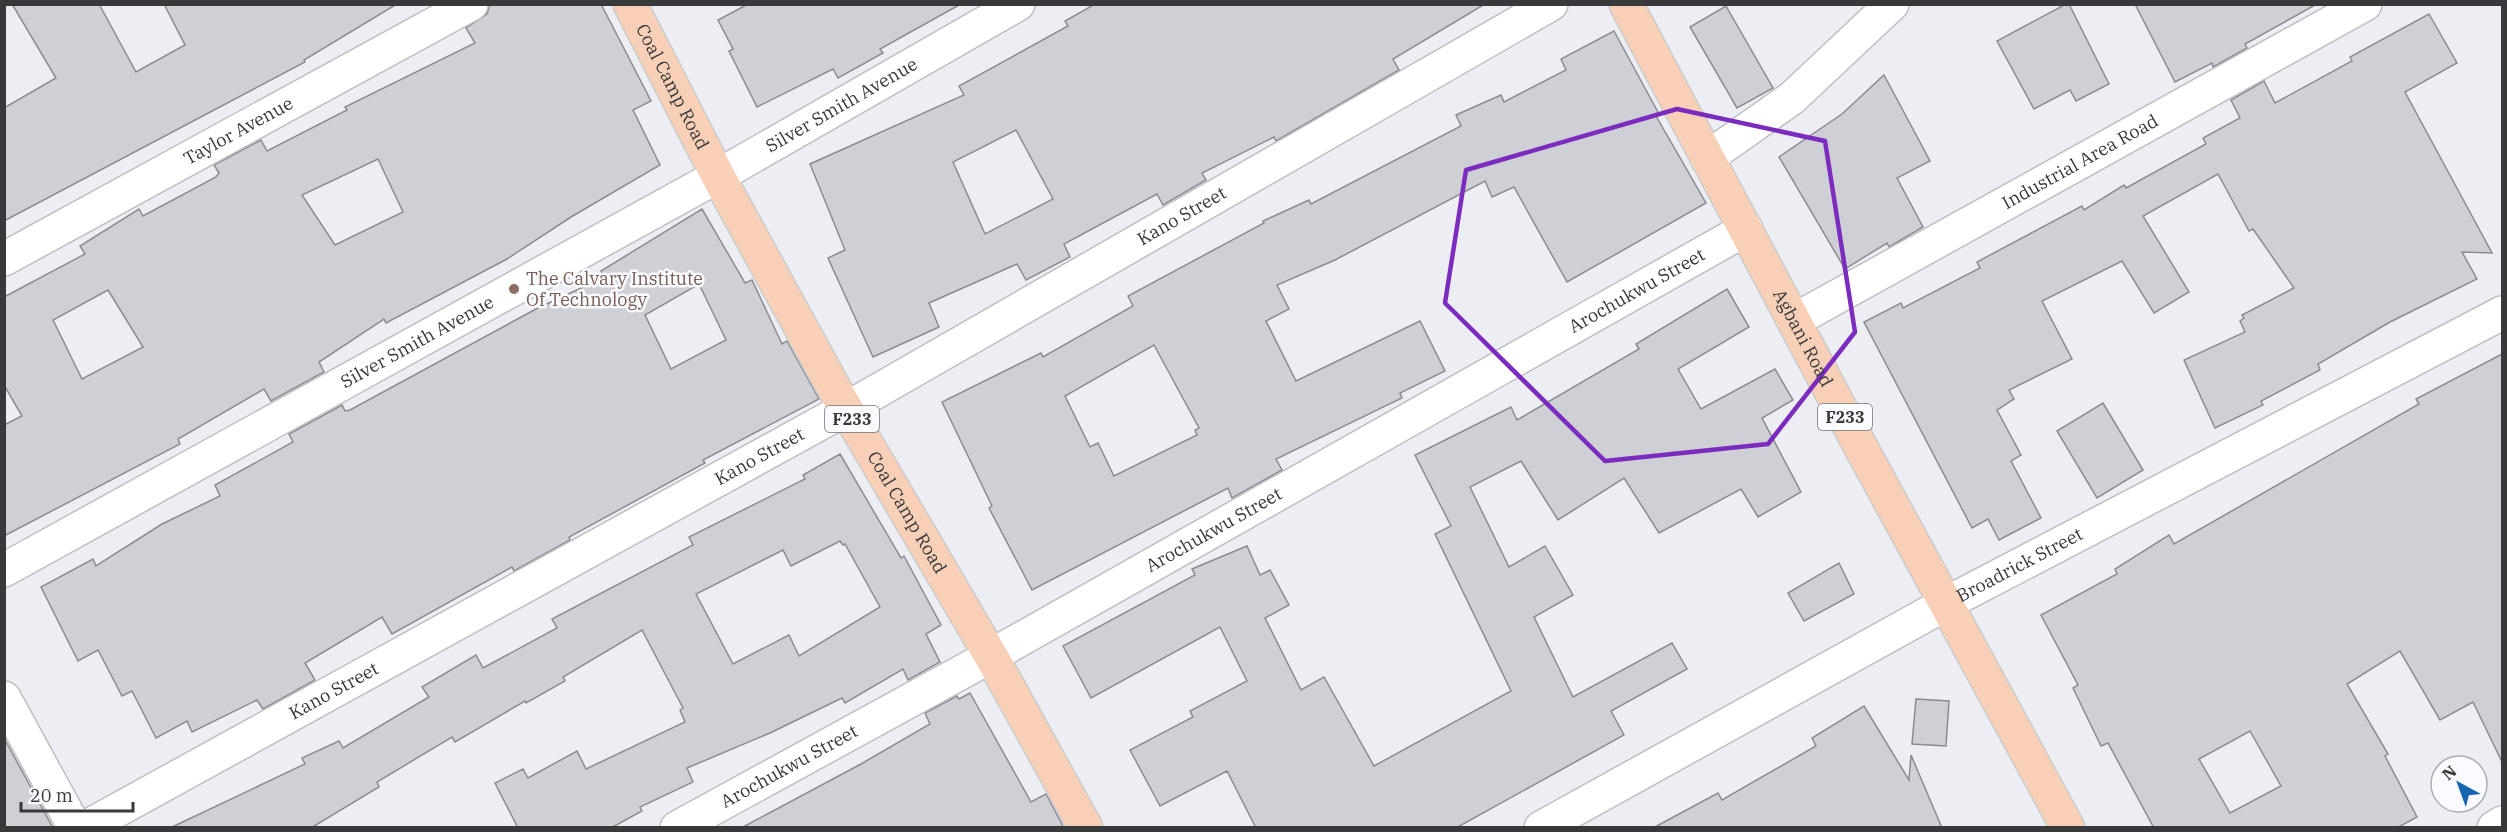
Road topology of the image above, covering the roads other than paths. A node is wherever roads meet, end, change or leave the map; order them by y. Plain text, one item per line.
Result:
1 (471, 4) edge
2 (630, 4) edge
3 (1018, 4) edge
4 (1551, 4) edge
5 (1626, 4) edge
6 (1892, 4) edge
7 (2365, 4) edge
8 (1707, 158) junction
9 (718, 176) junction
10 (1746, 229) junction
11 (4, 259) edge
12 (2502, 313) edge
13 (1795, 320) junction
14 (846, 409) junction
15 (4, 570) edge
16 (1947, 603) junction
17 (991, 656) junction
18 (4, 698) edge
19 (2502, 823) edge
20 (75, 828) edge
21 (85, 828) edge
22 (677, 828) edge
23 (1086, 828) edge
24 (1541, 828) edge
25 (2068, 828) edge
26 (2494, 828) edge

1 - 11 street, Taylor Avenue
2 - 9 main road, Coal Camp Road / F233
3 - 9 street, Silver Smith Avenue
4 - 14 street, Kano Street
5 - 8 main road, Agbani Road / F233
6 - 8 street
7 - 13 street, Industrial Area Road
8 - 10 main road, Agbani Road / F233
9 - 14 main road, Coal Camp Road / F233
9 - 15 street, Silver Smith Avenue
10 - 13 main road, Agbani Road / F233
10 - 17 street, Arochukwu Street
12 - 16 street, Broadrick Street
13 - 16 main road, Agbani Road / F233
14 - 17 main road, Coal Camp Road / F233
14 - 21 street, Kano Street
16 - 24 street, Broadrick Street
16 - 25 main road, Agbani Road / F233
17 - 22 street, Arochukwu Street
17 - 23 main road, Coal Camp Road / F233
18 - 20 street
19 - 26 street

